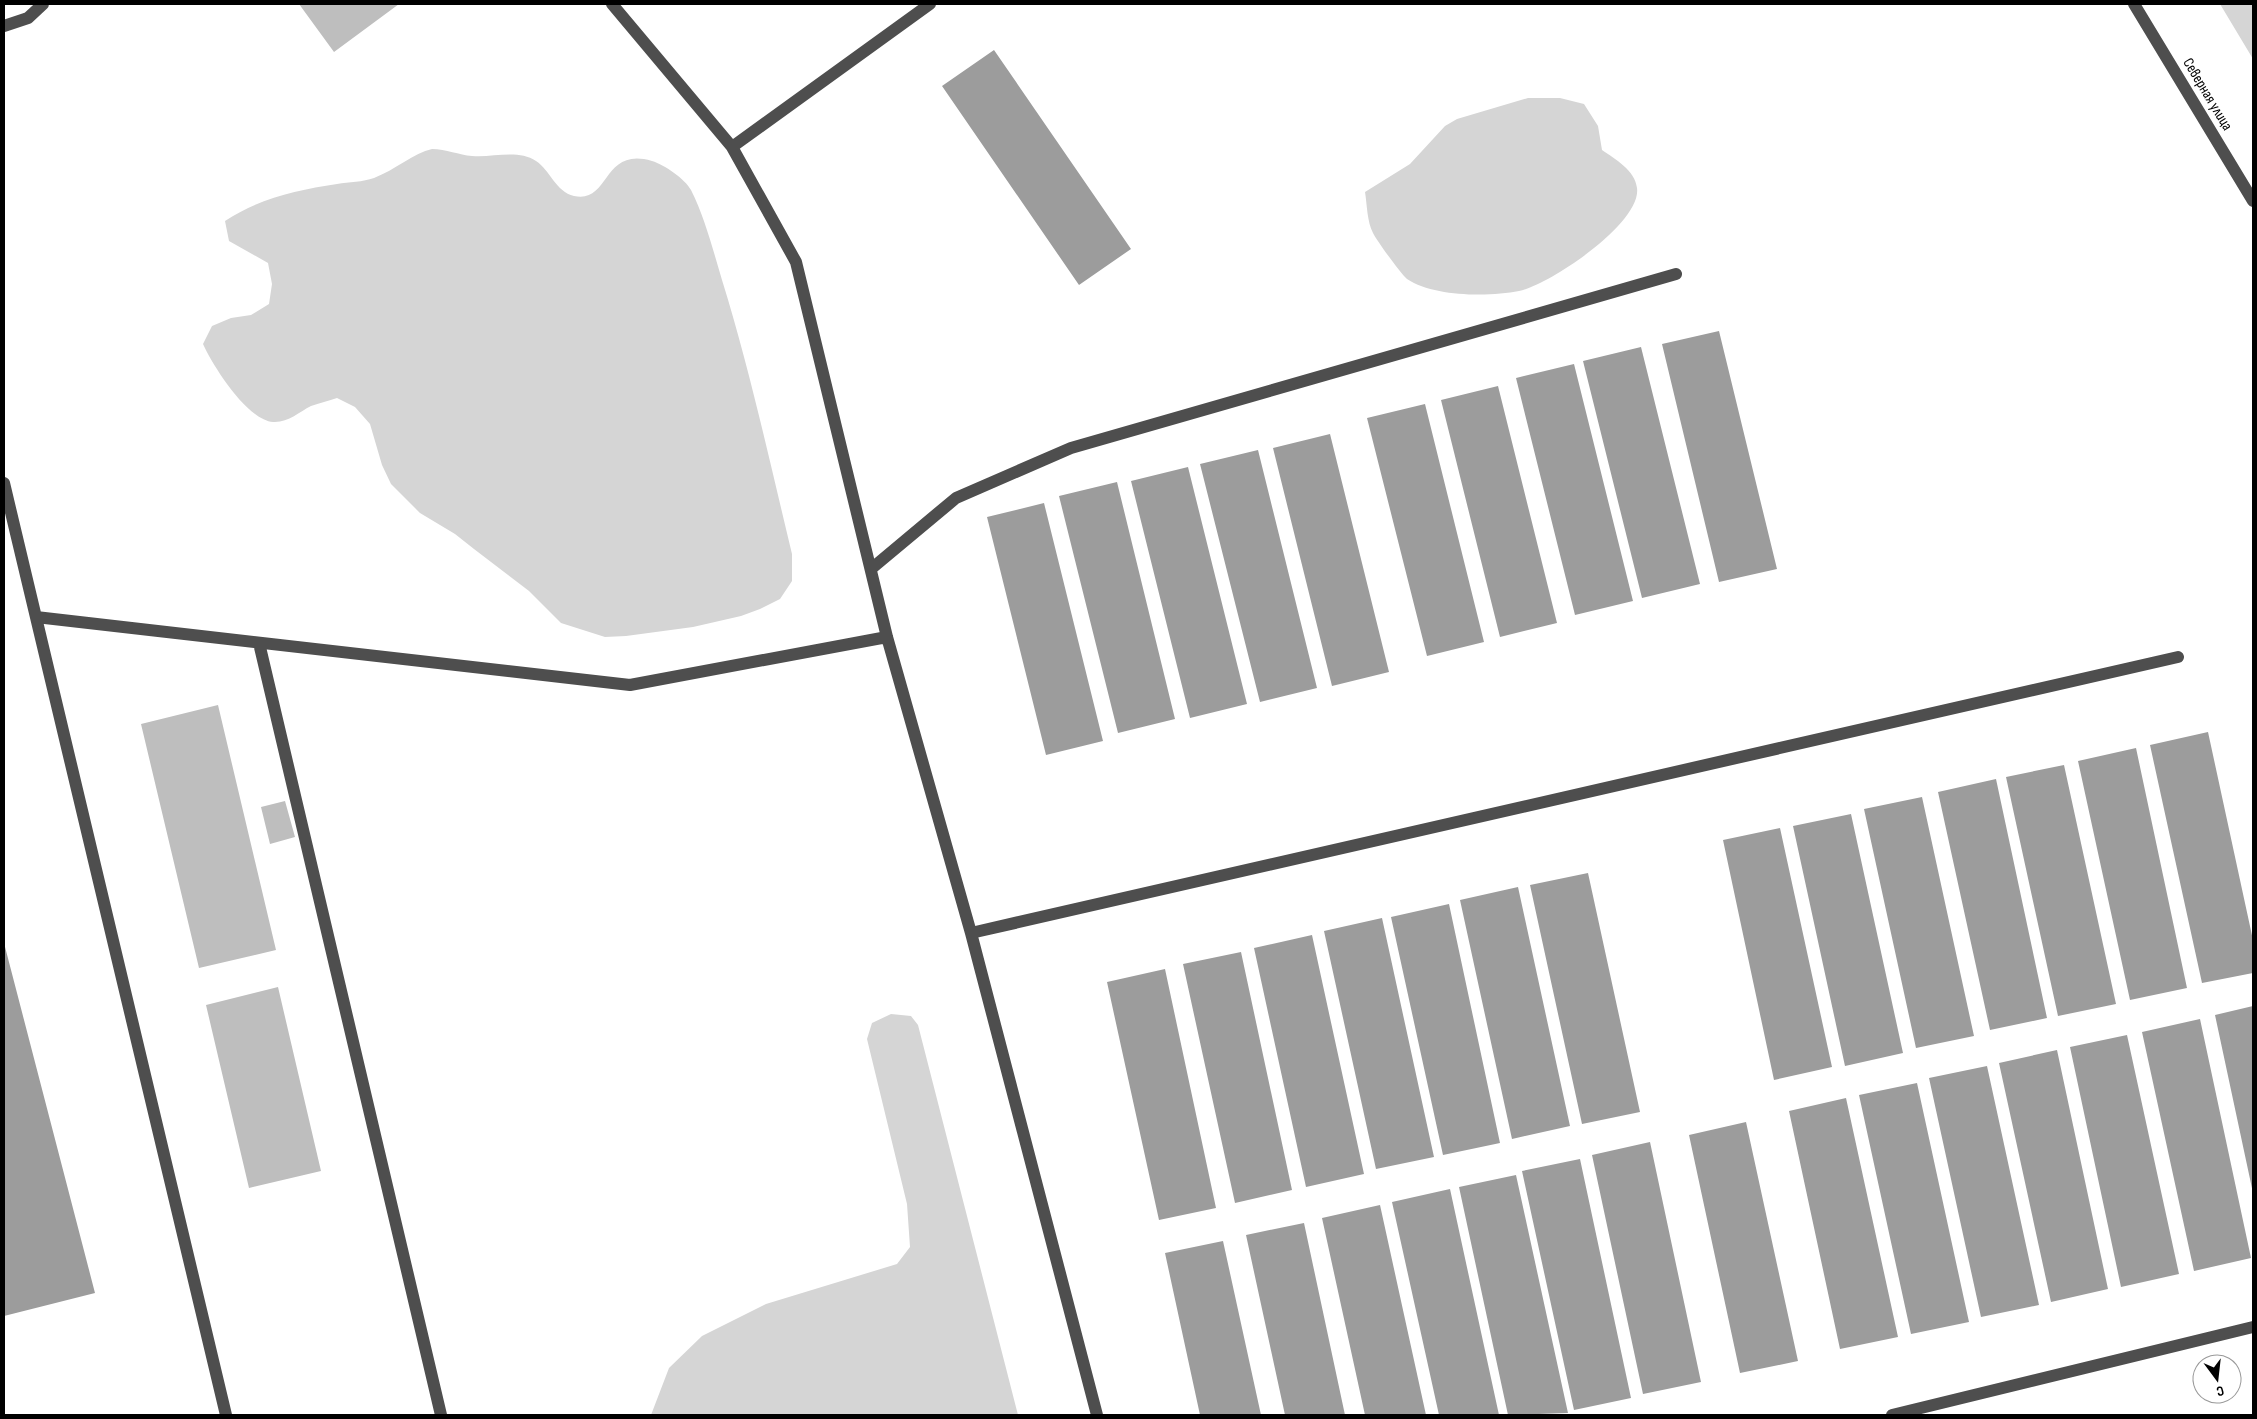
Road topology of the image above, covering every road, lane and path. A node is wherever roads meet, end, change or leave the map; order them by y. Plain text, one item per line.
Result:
1 (43, 4) edge
2 (612, 4) edge
3 (930, 4) edge
4 (2134, 4) edge
5 (4, 26) edge
6 (732, 147) junction
7 (2253, 201) edge
8 (1676, 274) dead end
9 (4, 483) edge
10 (871, 569) junction
11 (36, 617) junction
12 (887, 637) junction
13 (259, 643) junction
14 (2178, 657) dead end
15 (971, 933) junction
16 (2253, 1327) edge
17 (226, 1415) edge
18 (441, 1415) edge
19 (1096, 1415) edge
20 (1892, 1415) edge

1 - 5 street
2 - 6 street
3 - 6 street
4 - 7 street, Северная улица
6 - 10 street
8 - 10 street
9 - 11 street
10 - 12 street
11 - 13 street
11 - 17 street
12 - 13 street
12 - 15 street
13 - 18 street
14 - 15 street
15 - 19 street
16 - 20 street

